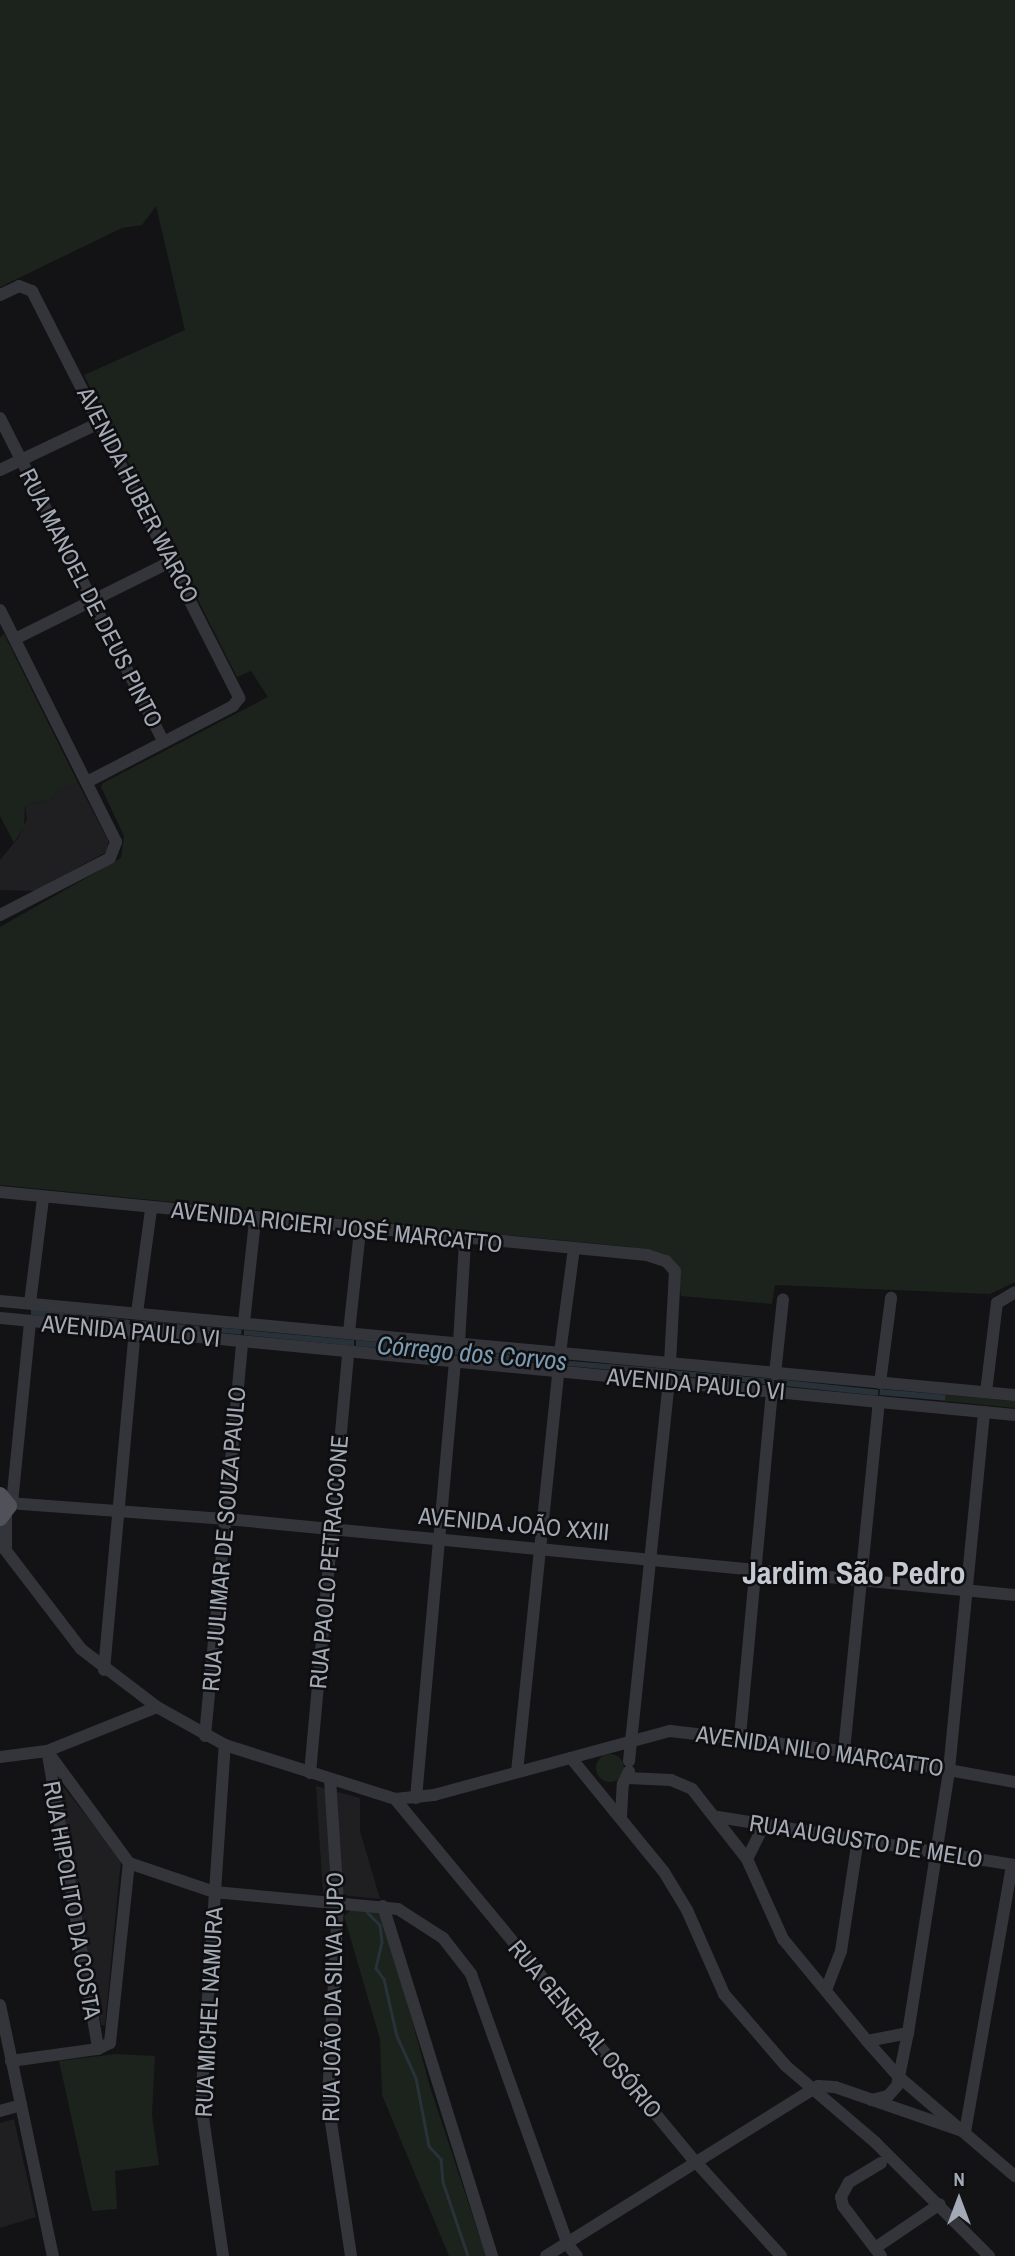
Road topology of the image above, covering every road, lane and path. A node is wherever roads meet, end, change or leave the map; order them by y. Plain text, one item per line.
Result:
1 (0, 295) edge
2 (0, 418) edge
3 (101, 422) junction
4 (21, 460) junction
5 (0, 470) edge
6 (172, 561) junction
7 (92, 601) junction
8 (0, 610) edge
9 (15, 639) junction
10 (163, 741) junction
11 (88, 782) junction
12 (0, 915) edge
13 (0, 1192) edge
14 (43, 1198) junction
15 (151, 1209) junction
16 (254, 1220) junction
17 (360, 1230) junction
18 (465, 1241) junction
19 (573, 1248) junction
20 (1015, 1292) edge
21 (891, 1298) dead end
22 (782, 1299) dead end
23 (0, 1301) edge
24 (30, 1303) junction
25 (138, 1313) junction
26 (0, 1318) edge
27 (30, 1322) junction
28 (244, 1322) junction
29 (135, 1331) junction
30 (349, 1332) junction
31 (242, 1342) junction
32 (459, 1343) junction
33 (348, 1352) junction
34 (560, 1353) junction
35 (455, 1362) junction
36 (670, 1363) junction
37 (558, 1372) junction
38 (775, 1374) junction
39 (669, 1381) junction
40 (880, 1383) junction
41 (772, 1391) junction
42 (986, 1392) junction
43 (1015, 1395) edge
44 (879, 1402) junction
45 (984, 1412) junction
46 (1015, 1415) edge
47 (5, 1506) edge
48 (119, 1511) junction
49 (227, 1519) junction
50 (331, 1529) junction
51 (437, 1539) junction
52 (3, 1547) edge
53 (543, 1549) junction
54 (649, 1560) junction
55 (755, 1570) junction
56 (862, 1580) junction
57 (969, 1590) junction
58 (1015, 1595) edge
59 (104, 1670) junction
60 (157, 1707) junction
61 (205, 1736) junction
62 (740, 1736) junction
63 (627, 1742) junction
64 (225, 1745) junction
65 (47, 1751) junction
66 (844, 1751) junction
67 (0, 1757) edge
68 (571, 1758) junction
69 (949, 1770) junction
70 (517, 1772) junction
71 (310, 1773) junction
72 (330, 1779) junction
73 (626, 1781) junction
74 (1015, 1782) edge
75 (594, 1786) junction
76 (416, 1798) junction
77 (395, 1799) junction
78 (621, 1817) junction
79 (718, 1817) junction
80 (765, 1824) junction
81 (858, 1838) junction
82 (936, 1852) junction
83 (747, 1858) junction
84 (129, 1863) junction
85 (1013, 1865) edge
86 (214, 1892) junction
87 (338, 1902) junction
88 (383, 1906) junction
89 (826, 1990) junction
90 (0, 2005) edge
91 (908, 2033) junction
92 (867, 2040) junction
93 (98, 2049) junction
94 (11, 2061) junction
95 (899, 2077) junction
96 (814, 2088) junction
97 (891, 2101) junction
98 (20, 2105) junction
99 (0, 2111) edge
100 (965, 2132) junction
101 (695, 2161) junction
102 (881, 2163) dead end
103 (1015, 2176) edge
104 (940, 2204) junction
105 (568, 2245) junction
106 (878, 2252) edge
107 (53, 2256) edge
108 (223, 2256) edge
109 (351, 2256) edge
110 (492, 2256) edge
111 (546, 2256) edge
112 (577, 2256) edge
113 (781, 2256) edge
114 (989, 2256) edge

1 - 3 street, AVENIDA HUBER WARCO
2 - 4 street, RUA MANOEL DE DEUS PINTO
3 - 4 street
3 - 6 street, AVENIDA HUBER WARCO
4 - 5 street
4 - 7 street, RUA MANOEL DE DEUS PINTO
6 - 7 street
6 - 10 street, AVENIDA HUBER WARCO
7 - 9 street
7 - 10 street, RUA MANOEL DE DEUS PINTO
8 - 9 street
9 - 11 street
10 - 11 street
11 - 12 street
13 - 14 street, AVENIDA RICIERI JOSÉ MARCATTO
14 - 15 street, AVENIDA RICIERI JOSÉ MARCATTO
14 - 24 street
15 - 16 street, AVENIDA RICIERI JOSÉ MARCATTO
15 - 25 street
16 - 17 street, AVENIDA RICIERI JOSÉ MARCATTO
16 - 28 street
17 - 18 street, AVENIDA RICIERI JOSÉ MARCATTO
17 - 30 street
18 - 19 street, AVENIDA RICIERI JOSÉ MARCATTO
18 - 32 street
19 - 34 street
19 - 36 street, AVENIDA RICIERI JOSÉ MARCATTO
20 - 42 street
21 - 40 street
22 - 38 street
23 - 24 street, AVENIDA PAULO VI
24 - 25 street, AVENIDA PAULO VI
25 - 28 street, AVENIDA PAULO VI
26 - 27 street, AVENIDA PAULO VI
27 - 29 street, AVENIDA PAULO VI
27 - 47 street, AVENIDA NILO MARCATTO
28 - 30 street, AVENIDA PAULO VI
29 - 31 street, AVENIDA PAULO VI
29 - 48 street
30 - 32 street, AVENIDA PAULO VI
31 - 33 street, AVENIDA PAULO VI
31 - 49 street, RUA JULIMAR DE SOUZA PAULO
32 - 34 street, AVENIDA PAULO VI
33 - 35 street, AVENIDA PAULO VI
33 - 50 street, RUA PAOLO PETRACCONE
34 - 36 street, AVENIDA PAULO VI
35 - 37 street, AVENIDA PAULO VI
35 - 51 street
36 - 38 street, AVENIDA PAULO VI
37 - 39 street, AVENIDA PAULO VI
37 - 53 street
38 - 40 street, AVENIDA PAULO VI
39 - 41 street, AVENIDA PAULO VI
39 - 54 street
40 - 42 street, AVENIDA PAULO VI
41 - 44 street, AVENIDA PAULO VI
41 - 55 street
42 - 43 street, AVENIDA PAULO VI
44 - 45 street, AVENIDA PAULO VI
44 - 56 street
45 - 46 street, AVENIDA PAULO VI
45 - 57 street
47 - 48 street, AVENIDA JOÃO XXIII
47 - 52 street, AVENIDA NILO MARCATTO
48 - 49 street, AVENIDA JOÃO XXIII
48 - 59 street
49 - 50 street, AVENIDA JOÃO XXIII
49 - 61 street, RUA JULIMAR DE SOUZA PAULO
50 - 51 street, AVENIDA JOÃO XXIII
50 - 71 street, RUA PAOLO PETRACCONE
51 - 53 street, AVENIDA JOÃO XXIII
51 - 76 street
52 - 59 street, AVENIDA NILO MARCATTO
53 - 54 street, AVENIDA JOÃO XXIII
53 - 70 street
54 - 55 street, AVENIDA JOÃO XXIII
54 - 63 street
55 - 56 street, AVENIDA JOÃO XXIII
55 - 62 street
56 - 57 street, AVENIDA JOÃO XXIII
56 - 66 street
57 - 58 street, AVENIDA JOÃO XXIII
57 - 69 street
59 - 60 street, AVENIDA NILO MARCATTO
60 - 61 street, AVENIDA NILO MARCATTO
60 - 65 street
61 - 64 street, AVENIDA NILO MARCATTO
62 - 63 street, AVENIDA NILO MARCATTO
62 - 66 street, AVENIDA NILO MARCATTO
63 - 68 street, AVENIDA NILO MARCATTO
63 - 73 street
64 - 71 street, AVENIDA NILO MARCATTO
64 - 86 street, RUA MICHEL NAMURA
65 - 67 street
65 - 84 street
65 - 93 street, RUA HIPOLITO DA COSTA
66 - 69 street, AVENIDA NILO MARCATTO
68 - 70 street, AVENIDA NILO MARCATTO
68 - 75 street
69 - 74 street, AVENIDA NILO MARCATTO
69 - 82 street
70 - 76 street, AVENIDA NILO MARCATTO
71 - 72 street, AVENIDA NILO MARCATTO
72 - 77 street, AVENIDA NILO MARCATTO
72 - 87 street, RUA JOÃO DA SILVA PUPO
73 - 75 street
73 - 78 street
73 - 79 street
75 - 78 street
76 - 77 street, AVENIDA NILO MARCATTO
77 - 101 street, RUA GENERAL OSÓRIO
78 - 96 street
79 - 80 street, RUA AUGUSTO DE MELO
79 - 83 street
80 - 81 street, RUA AUGUSTO DE MELO
80 - 83 street
81 - 82 street, RUA AUGUSTO DE MELO
81 - 89 street
82 - 85 street, RUA AUGUSTO DE MELO
82 - 91 street
83 - 89 street
84 - 86 street
84 - 93 street
85 - 100 street
86 - 87 street
86 - 108 street, RUA MICHEL NAMURA
87 - 88 street
87 - 109 street, RUA JOÃO DA SILVA PUPO
88 - 105 street
88 - 110 street
89 - 92 street
90 - 94 street
91 - 92 street
91 - 95 street
92 - 95 street
93 - 94 street
94 - 98 street
95 - 97 street
95 - 100 street
96 - 97 street
96 - 101 street
96 - 104 street
97 - 100 street
98 - 99 street
98 - 107 street
100 - 103 street
101 - 105 street
101 - 113 street, RUA GENERAL OSÓRIO
102 - 106 street
104 - 106 street
104 - 114 street
105 - 111 street
105 - 112 street

